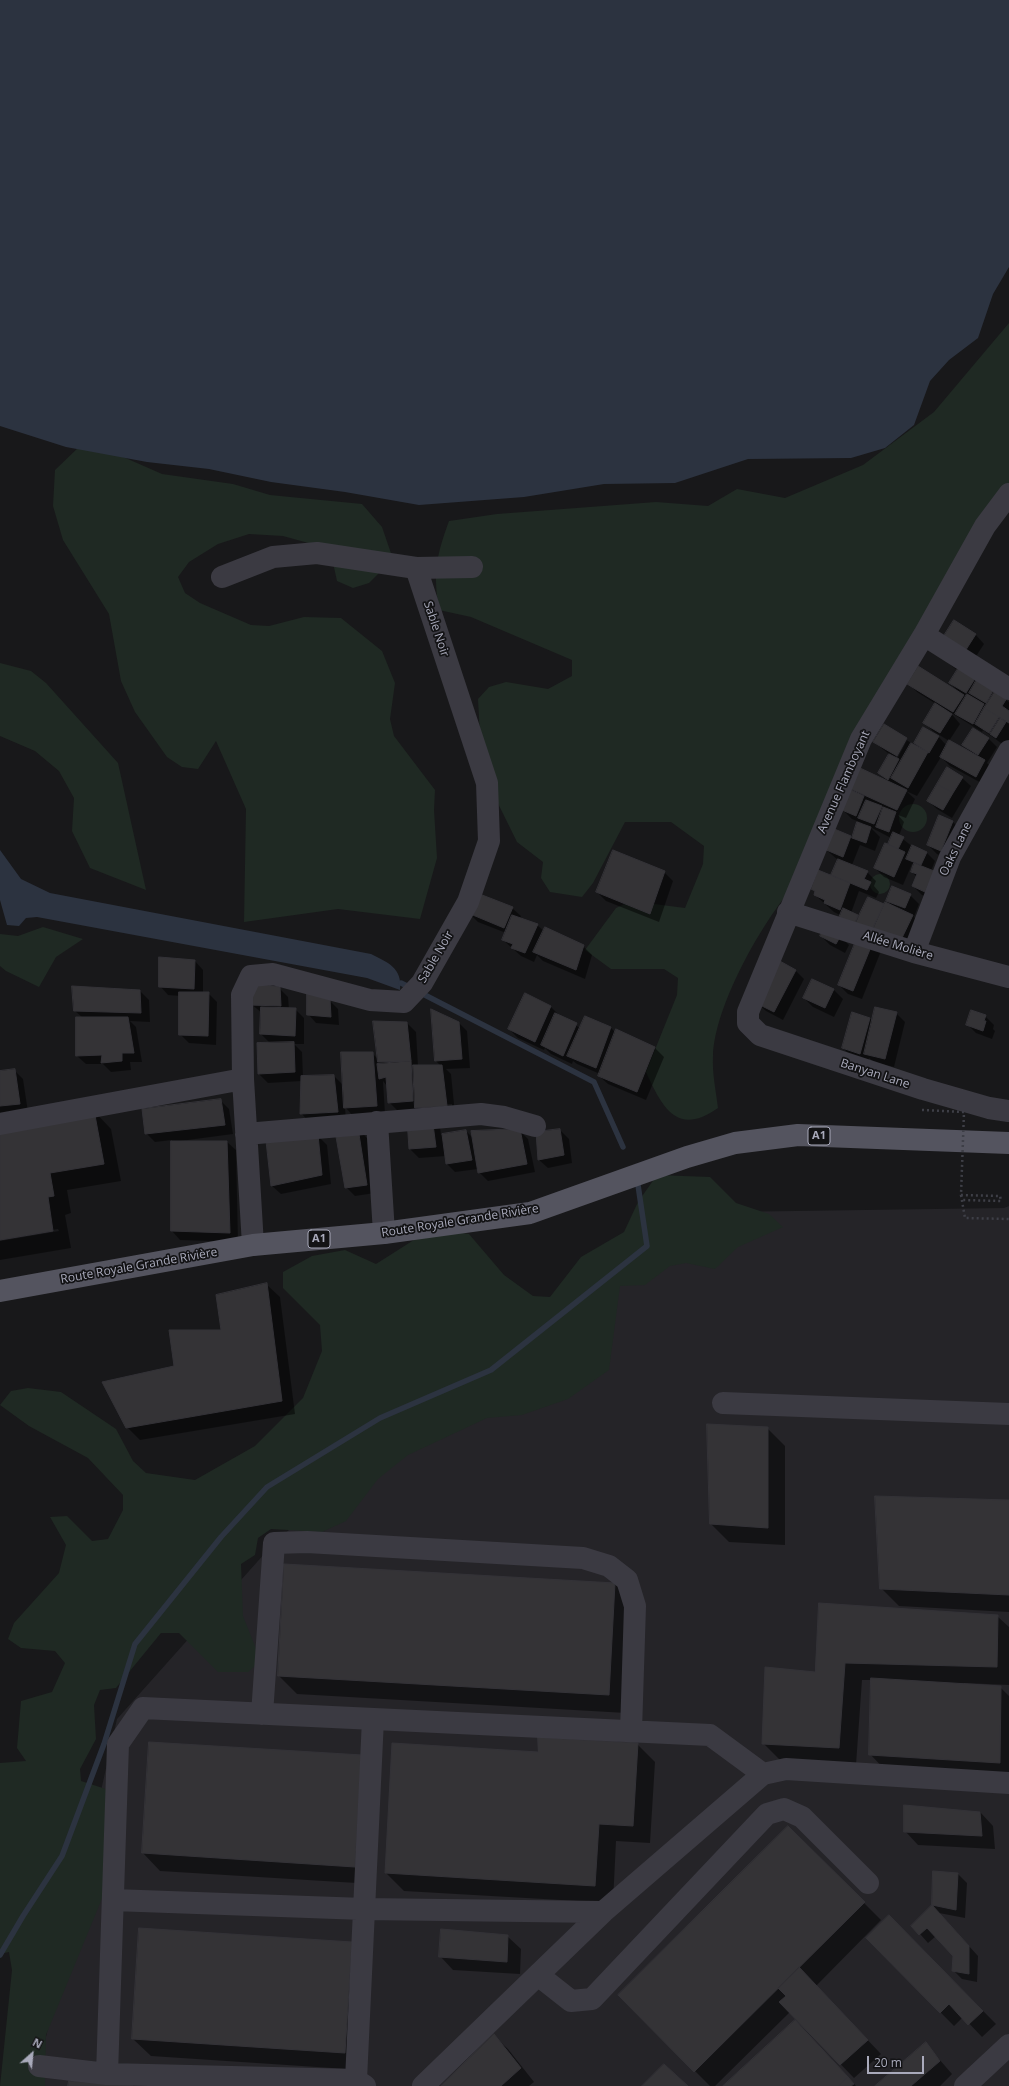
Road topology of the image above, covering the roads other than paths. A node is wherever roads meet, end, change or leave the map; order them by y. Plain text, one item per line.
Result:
1 (1009, 494) edge
2 (472, 567) dead end
3 (416, 568) junction
4 (222, 577) dead end
5 (924, 635) junction
6 (1009, 689) edge
7 (1009, 751) edge
8 (788, 912) junction
9 (914, 952) junction
10 (1009, 977) edge
11 (748, 1023) joint
12 (243, 1079) junction
13 (1009, 1111) edge
14 (377, 1122) junction
15 (0, 1124) edge
16 (534, 1126) dead end
17 (246, 1134) junction
18 (1009, 1143) edge
19 (384, 1233) junction
20 (253, 1245) junction
21 (0, 1291) edge
22 (723, 1403) dead end
23 (1009, 1414) edge
24 (262, 1714) junction
25 (373, 1719) junction
26 (630, 1731) junction
27 (763, 1774) junction
28 (1009, 1783) edge
29 (868, 1883) dead end
30 (113, 1900) junction
31 (364, 1910) junction
32 (603, 1912) junction
33 (538, 1975) junction
34 (1009, 2045) edge
35 (38, 2066) dead end
36 (107, 2074) junction
37 (361, 2083) edge
38 (423, 2086) edge
39 (964, 2086) edge

1 - 5 street, Avenue Flamboyant
2 - 3 street
3 - 4 street
3 - 12 street, Sable Noir
5 - 6 street
5 - 8 street, Avenue Flamboyant
7 - 9 street, Oaks Lane
8 - 9 street, Allée Molière
8 - 11 street, Avenue Flamboyant
9 - 10 street, Allée Molière
11 - 13 street, Banyan Lane
12 - 15 street
12 - 17 street, Sable Noir
14 - 16 street
14 - 17 street
14 - 19 street
17 - 20 street, Sable Noir
18 - 19 main road, Route Royale Grande Rivière / A1
19 - 20 main road, Route Royale Grande Rivière / A1
20 - 21 main road, Route Royale Grande Rivière / A1
22 - 23 street
24 - 25 street
24 - 26 street
24 - 30 street
25 - 26 street
25 - 31 street
26 - 27 street
27 - 28 street
27 - 32 street
29 - 33 street
30 - 31 street
30 - 36 street
31 - 32 street
31 - 37 street
32 - 33 street
33 - 38 street
34 - 39 street
35 - 36 street
36 - 37 street

